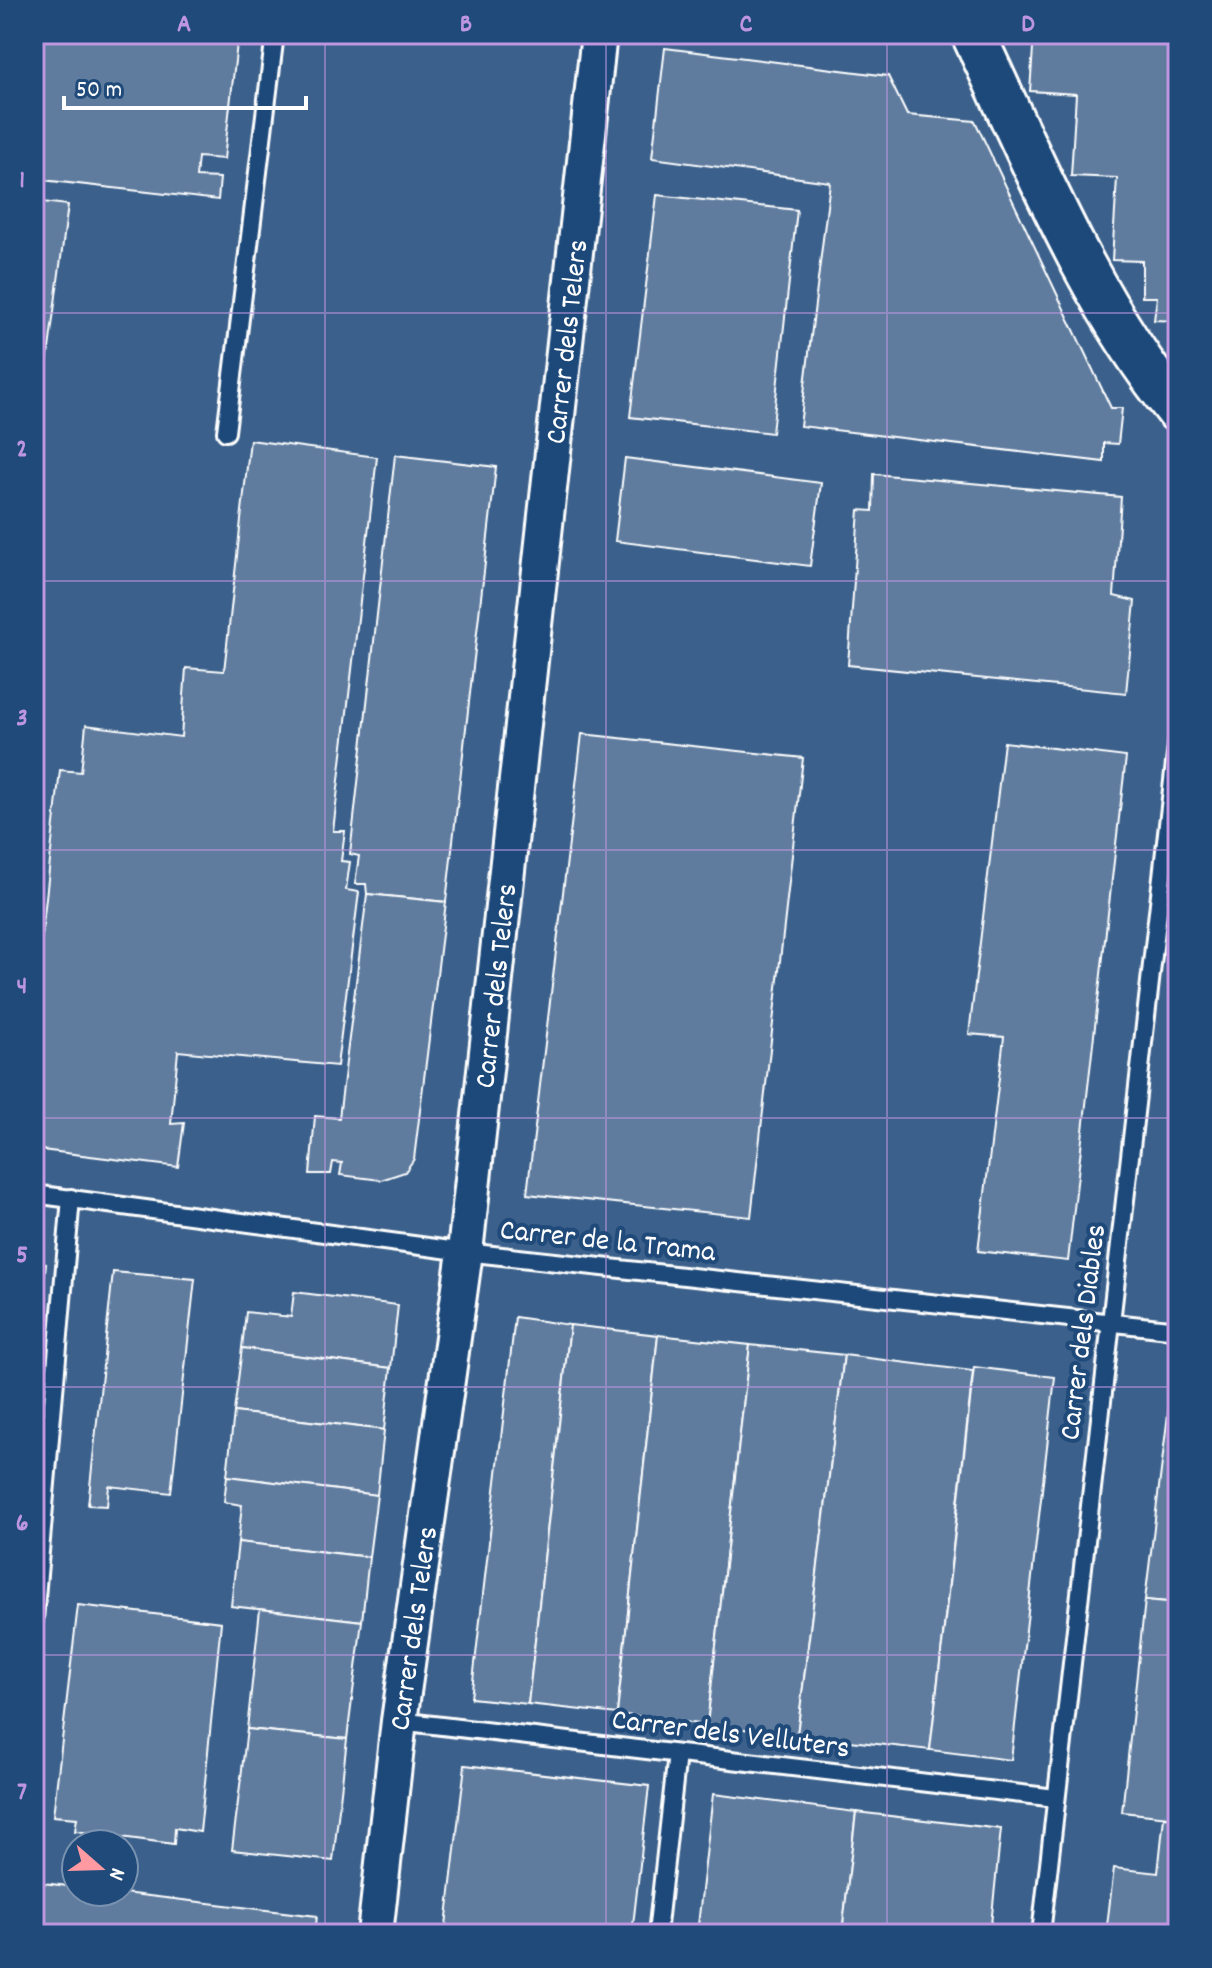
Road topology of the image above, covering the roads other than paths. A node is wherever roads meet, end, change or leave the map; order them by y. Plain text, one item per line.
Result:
1 (275, 34) edge
2 (599, 34) edge
3 (973, 34) edge
4 (1178, 411) edge
5 (226, 432) dead end
6 (1178, 737) edge
7 (34, 1194) edge
8 (71, 1198) junction
9 (465, 1252) junction
10 (1110, 1322) junction
11 (1178, 1330) edge
12 (34, 1620) edge
13 (399, 1721) junction
14 (677, 1754) junction
15 (1056, 1798) junction
16 (375, 1934) edge
17 (657, 1934) edge
18 (1041, 1934) edge

1 - 5 lane
2 - 9 street, Carrer dels Telers
3 - 4 street
6 - 10 lane, Carrer dels Diables
7 - 8 lane, Carrer de la Trama
8 - 9 lane, Carrer de la Trama
8 - 12 lane
9 - 10 lane, Carrer de la Trama
9 - 13 street, Carrer dels Telers
10 - 11 lane, Carrer de la Trama
10 - 15 lane, Carrer dels Diables
13 - 14 lane, Carrer dels Velluters
13 - 16 street, Carrer dels Telers
14 - 15 lane, Carrer dels Velluters
14 - 17 lane
15 - 18 lane, Carrer dels Diables

